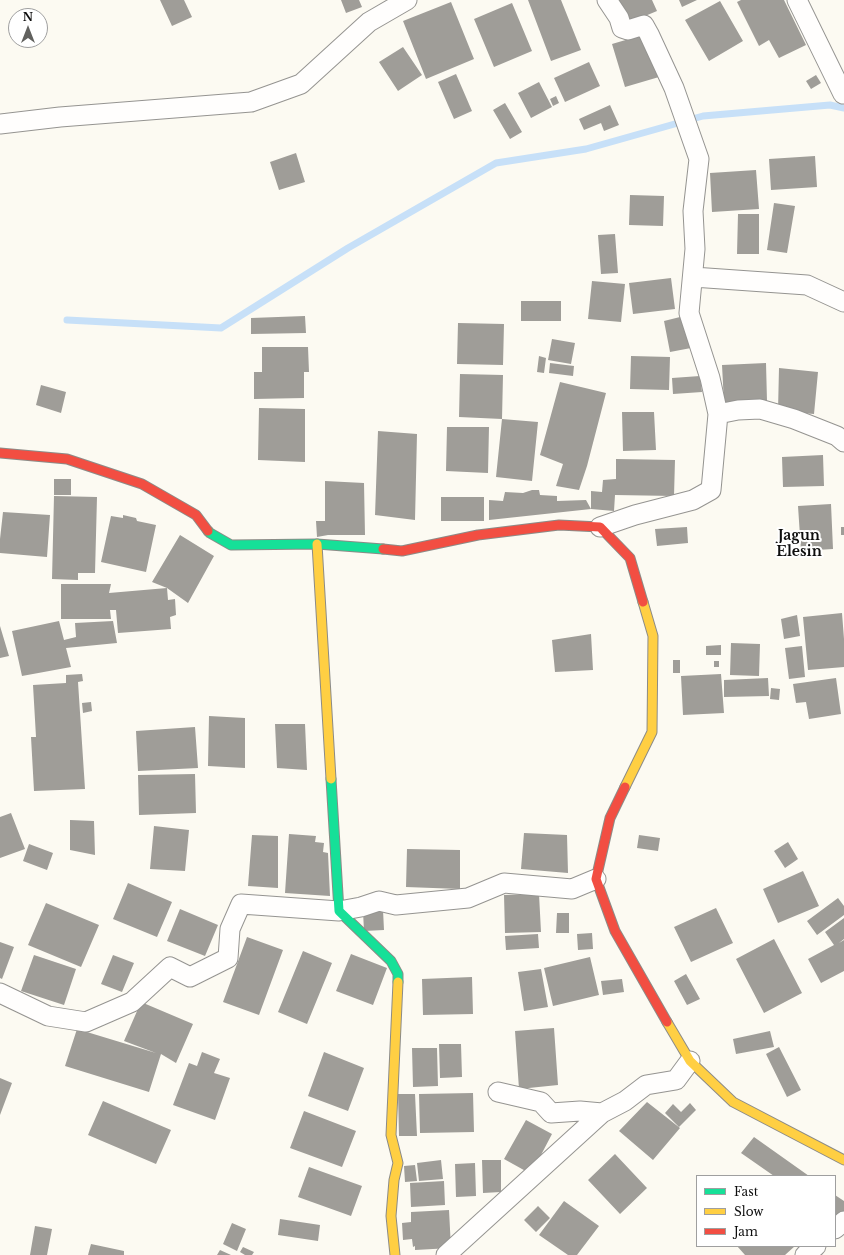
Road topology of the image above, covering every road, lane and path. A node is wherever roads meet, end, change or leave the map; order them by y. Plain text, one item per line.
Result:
1 (407, 0) edge
2 (607, 0) edge
3 (797, 0) edge
4 (843, 94) dead end
5 (0, 124) edge
6 (693, 277) junction
7 (844, 302) edge
8 (718, 414) junction
9 (844, 442) edge
10 (0, 453) edge
11 (600, 527) junction
12 (317, 544) junction
13 (596, 879) junction
14 (339, 911) junction
15 (0, 992) edge
16 (690, 1061) junction
17 (498, 1092) dead end
18 (602, 1113) junction
19 (844, 1160) edge
20 (844, 1221) edge
21 (836, 1228) edge
22 (815, 1247) edge
23 (395, 1255) edge
24 (446, 1255) edge
25 (805, 1255) edge

1 - 5 street
2 - 6 street
3 - 4 street
6 - 7 street
6 - 8 street
8 - 9 street
8 - 11 street
10 - 12 street
11 - 12 street
11 - 13 street
12 - 14 street
13 - 14 street
13 - 16 street
14 - 15 street
14 - 23 street
16 - 18 street
16 - 19 street
17 - 18 street
18 - 24 street
20 - 21 street
22 - 25 street

